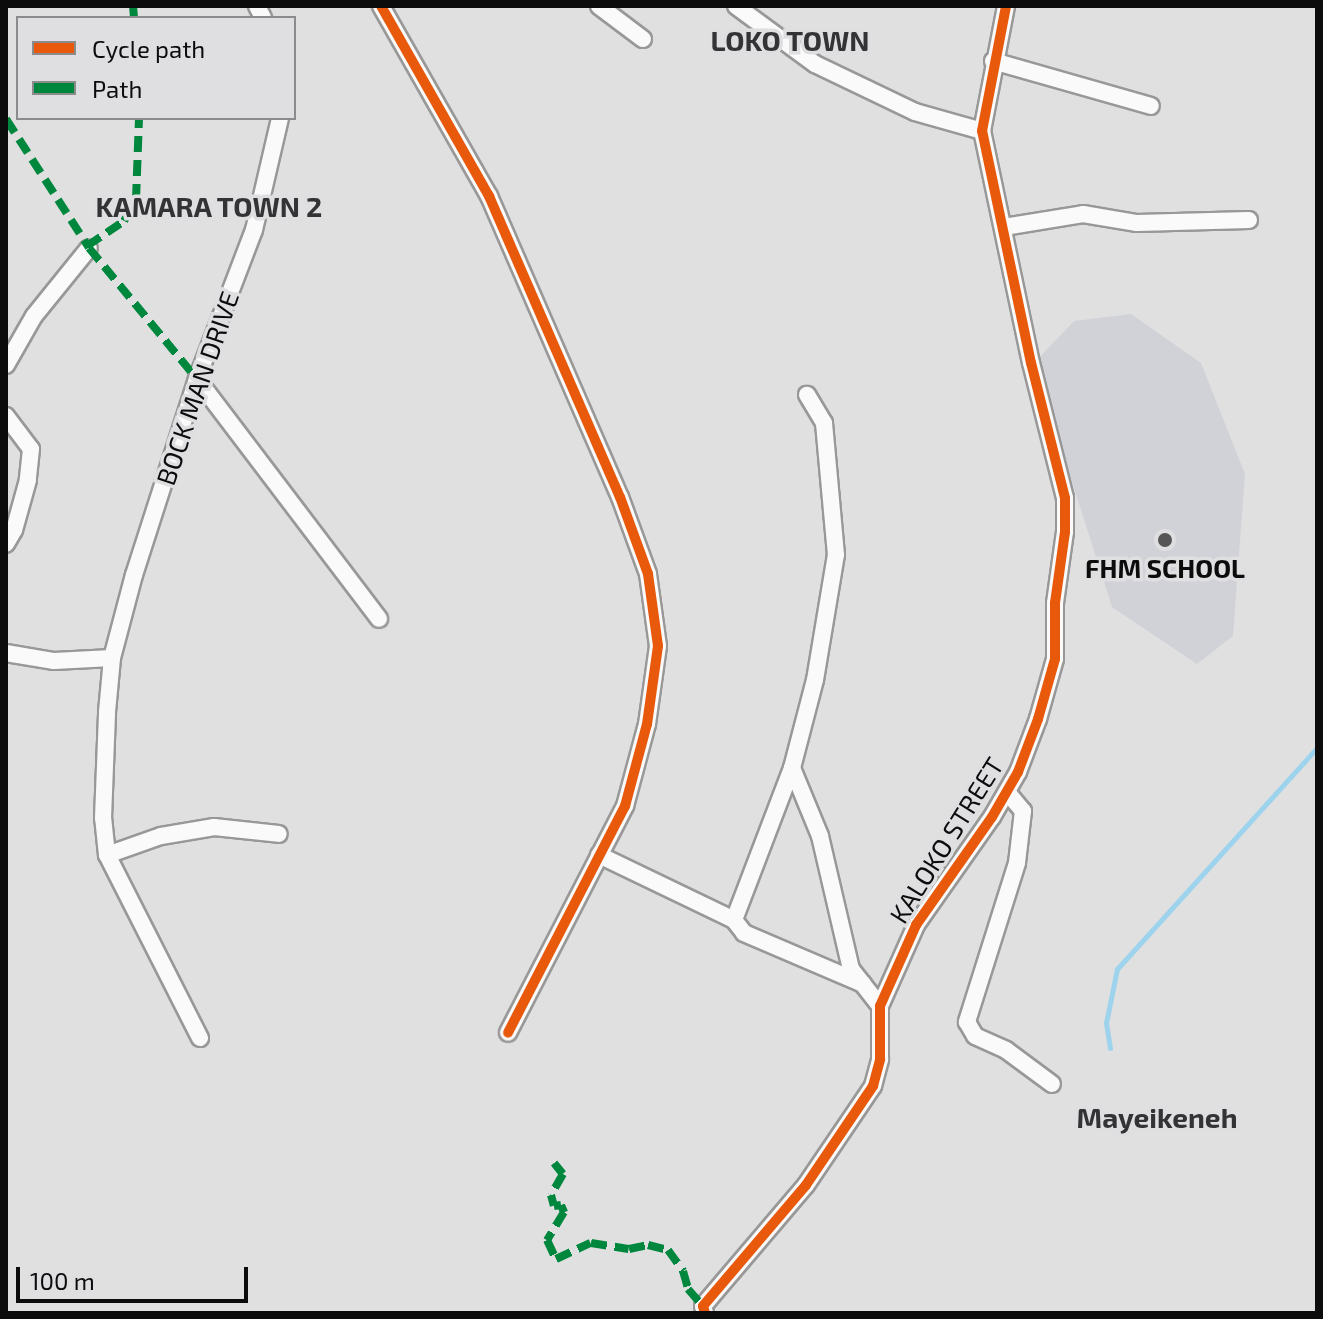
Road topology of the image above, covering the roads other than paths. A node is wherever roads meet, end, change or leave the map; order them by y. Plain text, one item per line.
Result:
1 (381, 6) edge
2 (599, 6) edge
3 (736, 6) edge
4 (1006, 6) edge
5 (643, 39) dead end
6 (993, 61) junction
7 (1151, 106) dead end
8 (280, 120) edge
9 (982, 131) junction
10 (1249, 220) dead end
11 (1004, 227) junction
12 (89, 248) dead end
13 (6, 365) edge
14 (197, 379) junction
15 (807, 395) dead end
16 (6, 416) edge
17 (6, 544) edge
18 (379, 619) dead end
19 (6, 653) edge
20 (112, 658) junction
21 (792, 768) junction
22 (1007, 792) junction
23 (279, 834) dead end
24 (107, 855) junction
25 (599, 855) junction
26 (734, 920) junction
27 (863, 984) junction
28 (880, 1006) junction
29 (508, 1033) dead end
30 (200, 1038) dead end
31 (1052, 1084) dead end
32 (705, 1313) edge

1 - 25 street
2 - 5 street
3 - 9 street
4 - 6 street, KALOKO STREET
6 - 7 street
6 - 9 street, KALOKO STREET
8 - 14 street, BOCK MAN DRIVE
9 - 11 street, KALOKO STREET
10 - 11 street
11 - 22 street, KALOKO STREET
12 - 13 street
14 - 18 street
14 - 20 street, BOCK MAN DRIVE
15 - 21 street
16 - 17 street
19 - 20 street
20 - 24 street, BOCK MAN DRIVE
21 - 26 street
21 - 27 street
22 - 28 street, KALOKO STREET
22 - 31 street
23 - 24 street
24 - 30 street, BOCK MAN DRIVE
25 - 26 street
25 - 29 street
26 - 27 street
27 - 28 street
28 - 32 street, KALOKO STREET

